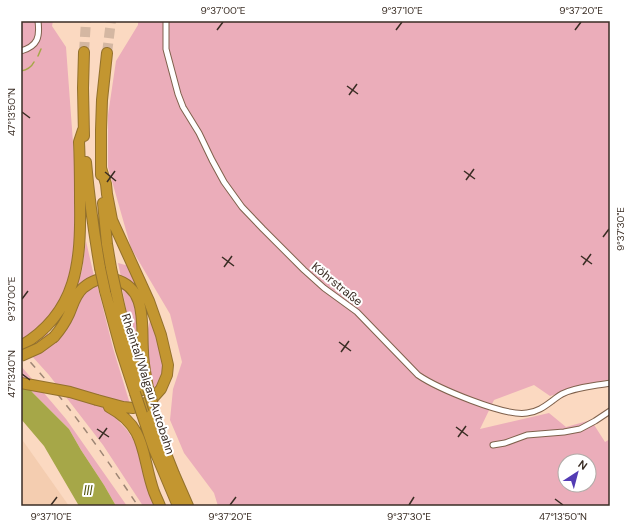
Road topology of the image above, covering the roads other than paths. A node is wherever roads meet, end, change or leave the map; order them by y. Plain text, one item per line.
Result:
1 (38, 21) edge
2 (166, 21) edge
3 (21, 51) edge
4 (84, 52) tunnel mouth
5 (107, 53) tunnel mouth
6 (83, 130) junction
7 (101, 168) junction
8 (21, 346) edge
9 (21, 356) edge
10 (610, 383) edge
11 (21, 384) edge
12 (142, 390) junction
13 (97, 400) junction
14 (148, 411) junction
15 (610, 411) edge
16 (493, 445) dead end
17 (160, 506) edge
18 (178, 506) edge
19 (188, 506) edge

1 - 3 street
2 - 10 street, Köhrstraße
4 - 6 highway, Rheintal/Walgau Autobahn
5 - 7 highway, Rheintal/Walgau Autobahn
6 - 8 highway
6 - 12 highway, Rheintal/Walgau Autobahn, bridge
7 - 12 highway, Rheintal/Walgau Autobahn, bridge
7 - 13 highway
9 - 12 highway, bridge
11 - 13 highway, bridge
12 - 14 highway, Rheintal/Walgau Autobahn
13 - 17 highway
14 - 18 highway, Rheintal/Walgau Autobahn
14 - 19 highway, Rheintal/Walgau Autobahn
15 - 16 street

